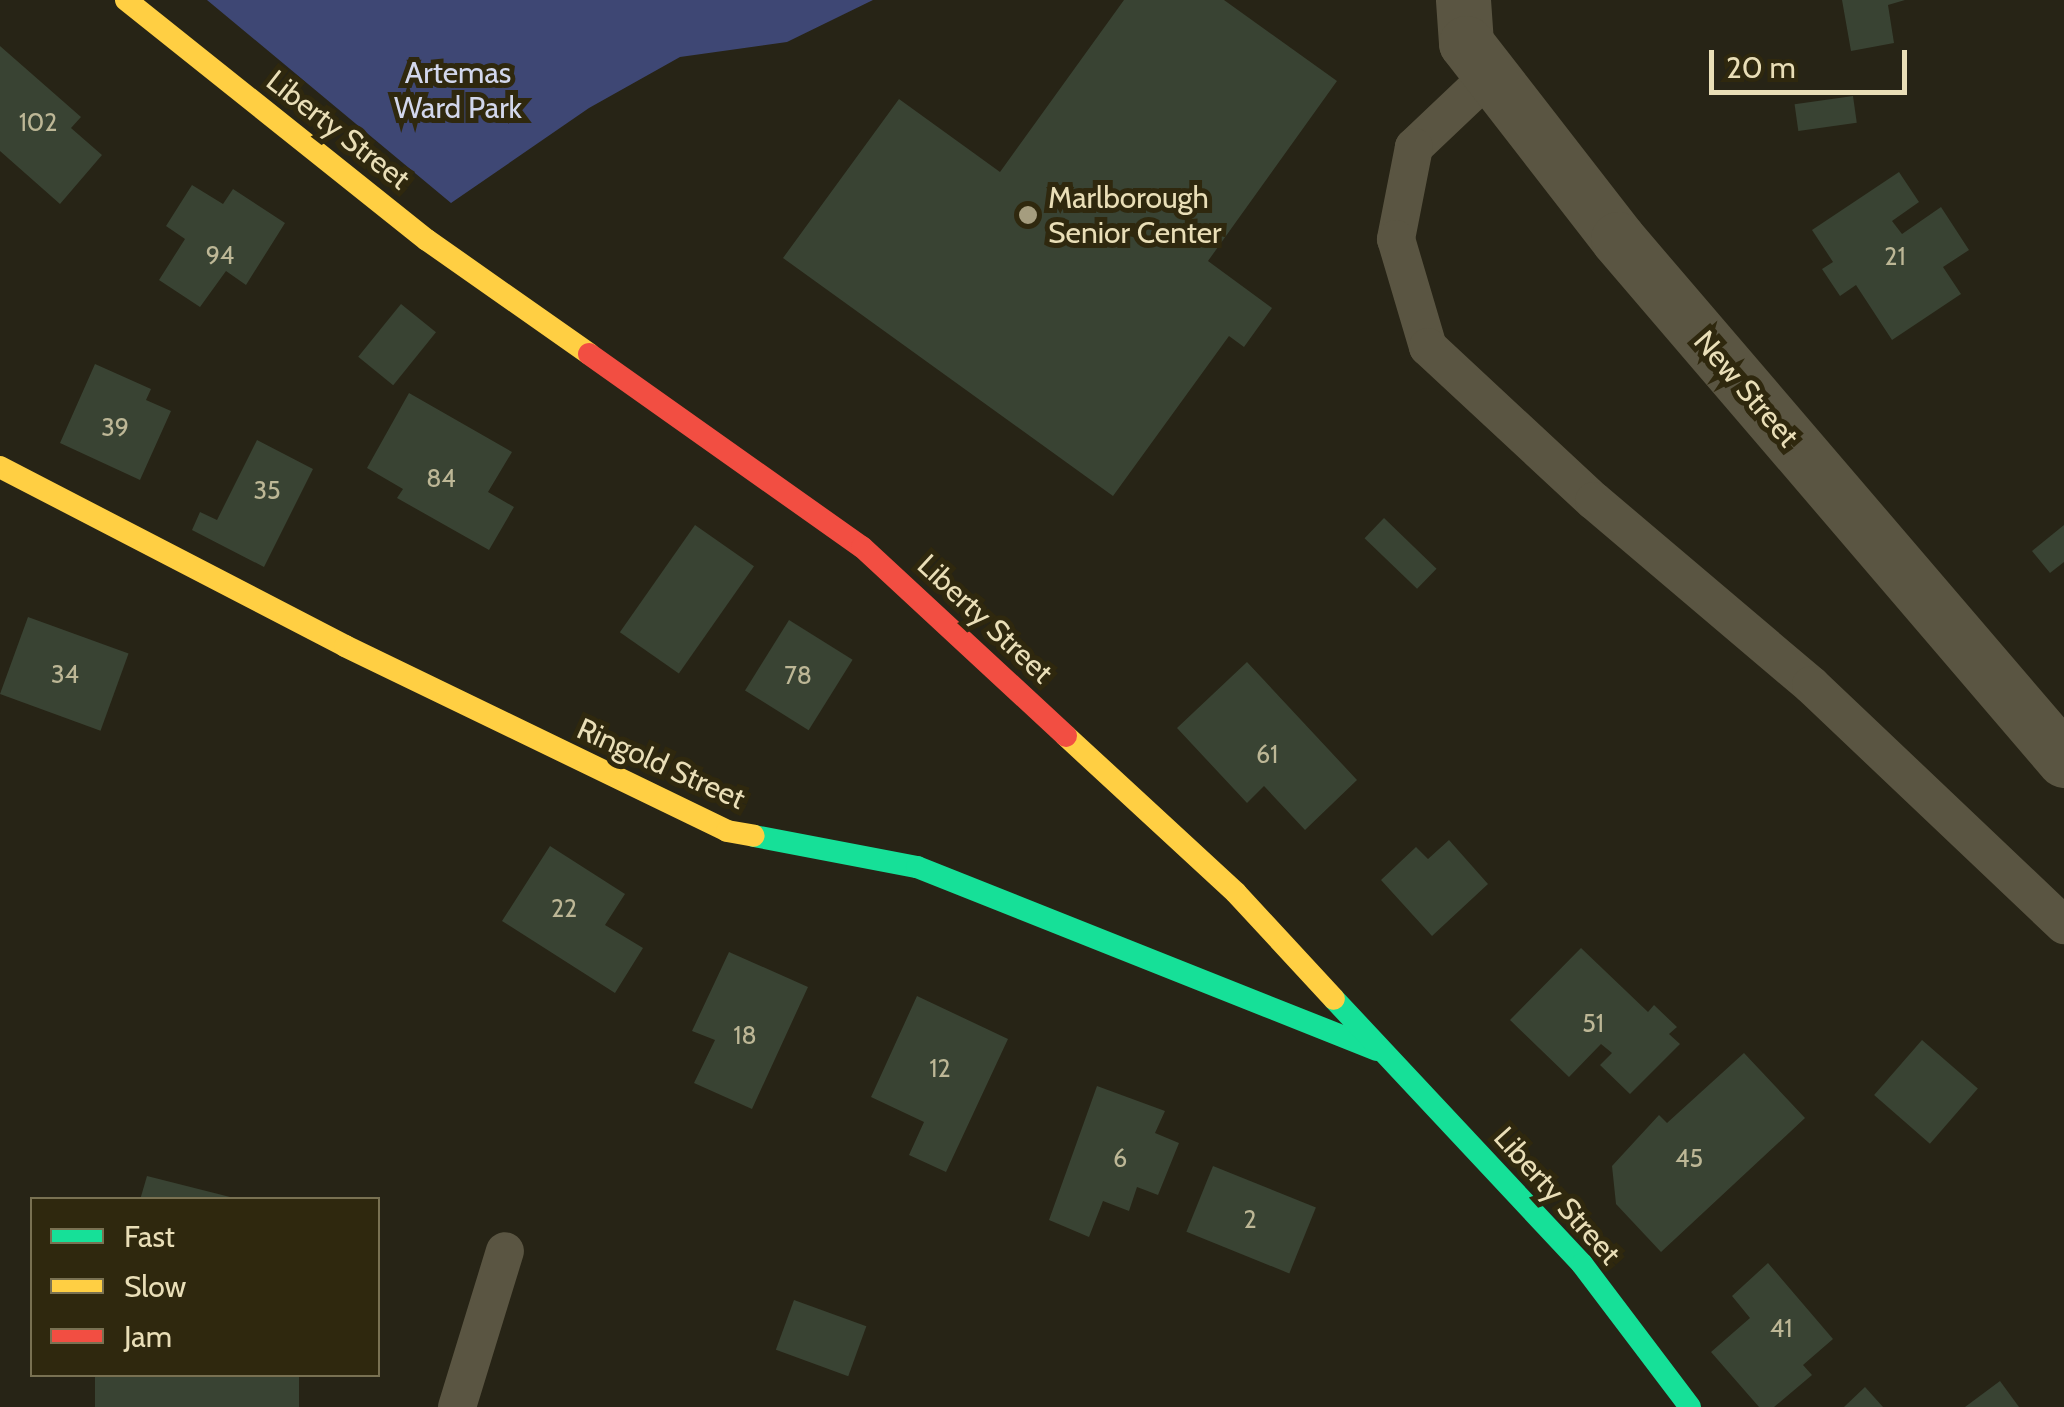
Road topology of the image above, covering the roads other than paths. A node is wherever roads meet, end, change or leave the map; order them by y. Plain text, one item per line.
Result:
1 (126, 0) edge
2 (1463, 0) edge
3 (1490, 75) junction
4 (0, 466) edge
5 (2064, 760) edge
6 (2064, 926) edge
7 (1386, 1054) junction
8 (505, 1251) dead end
9 (457, 1407) edge
10 (1690, 1407) edge

1 - 7 street, Liberty Street
2 - 3 street, New Street
3 - 5 street, New Street
3 - 6 lane
4 - 7 street, Ringold Street
7 - 10 street, Liberty Street
8 - 9 lane

